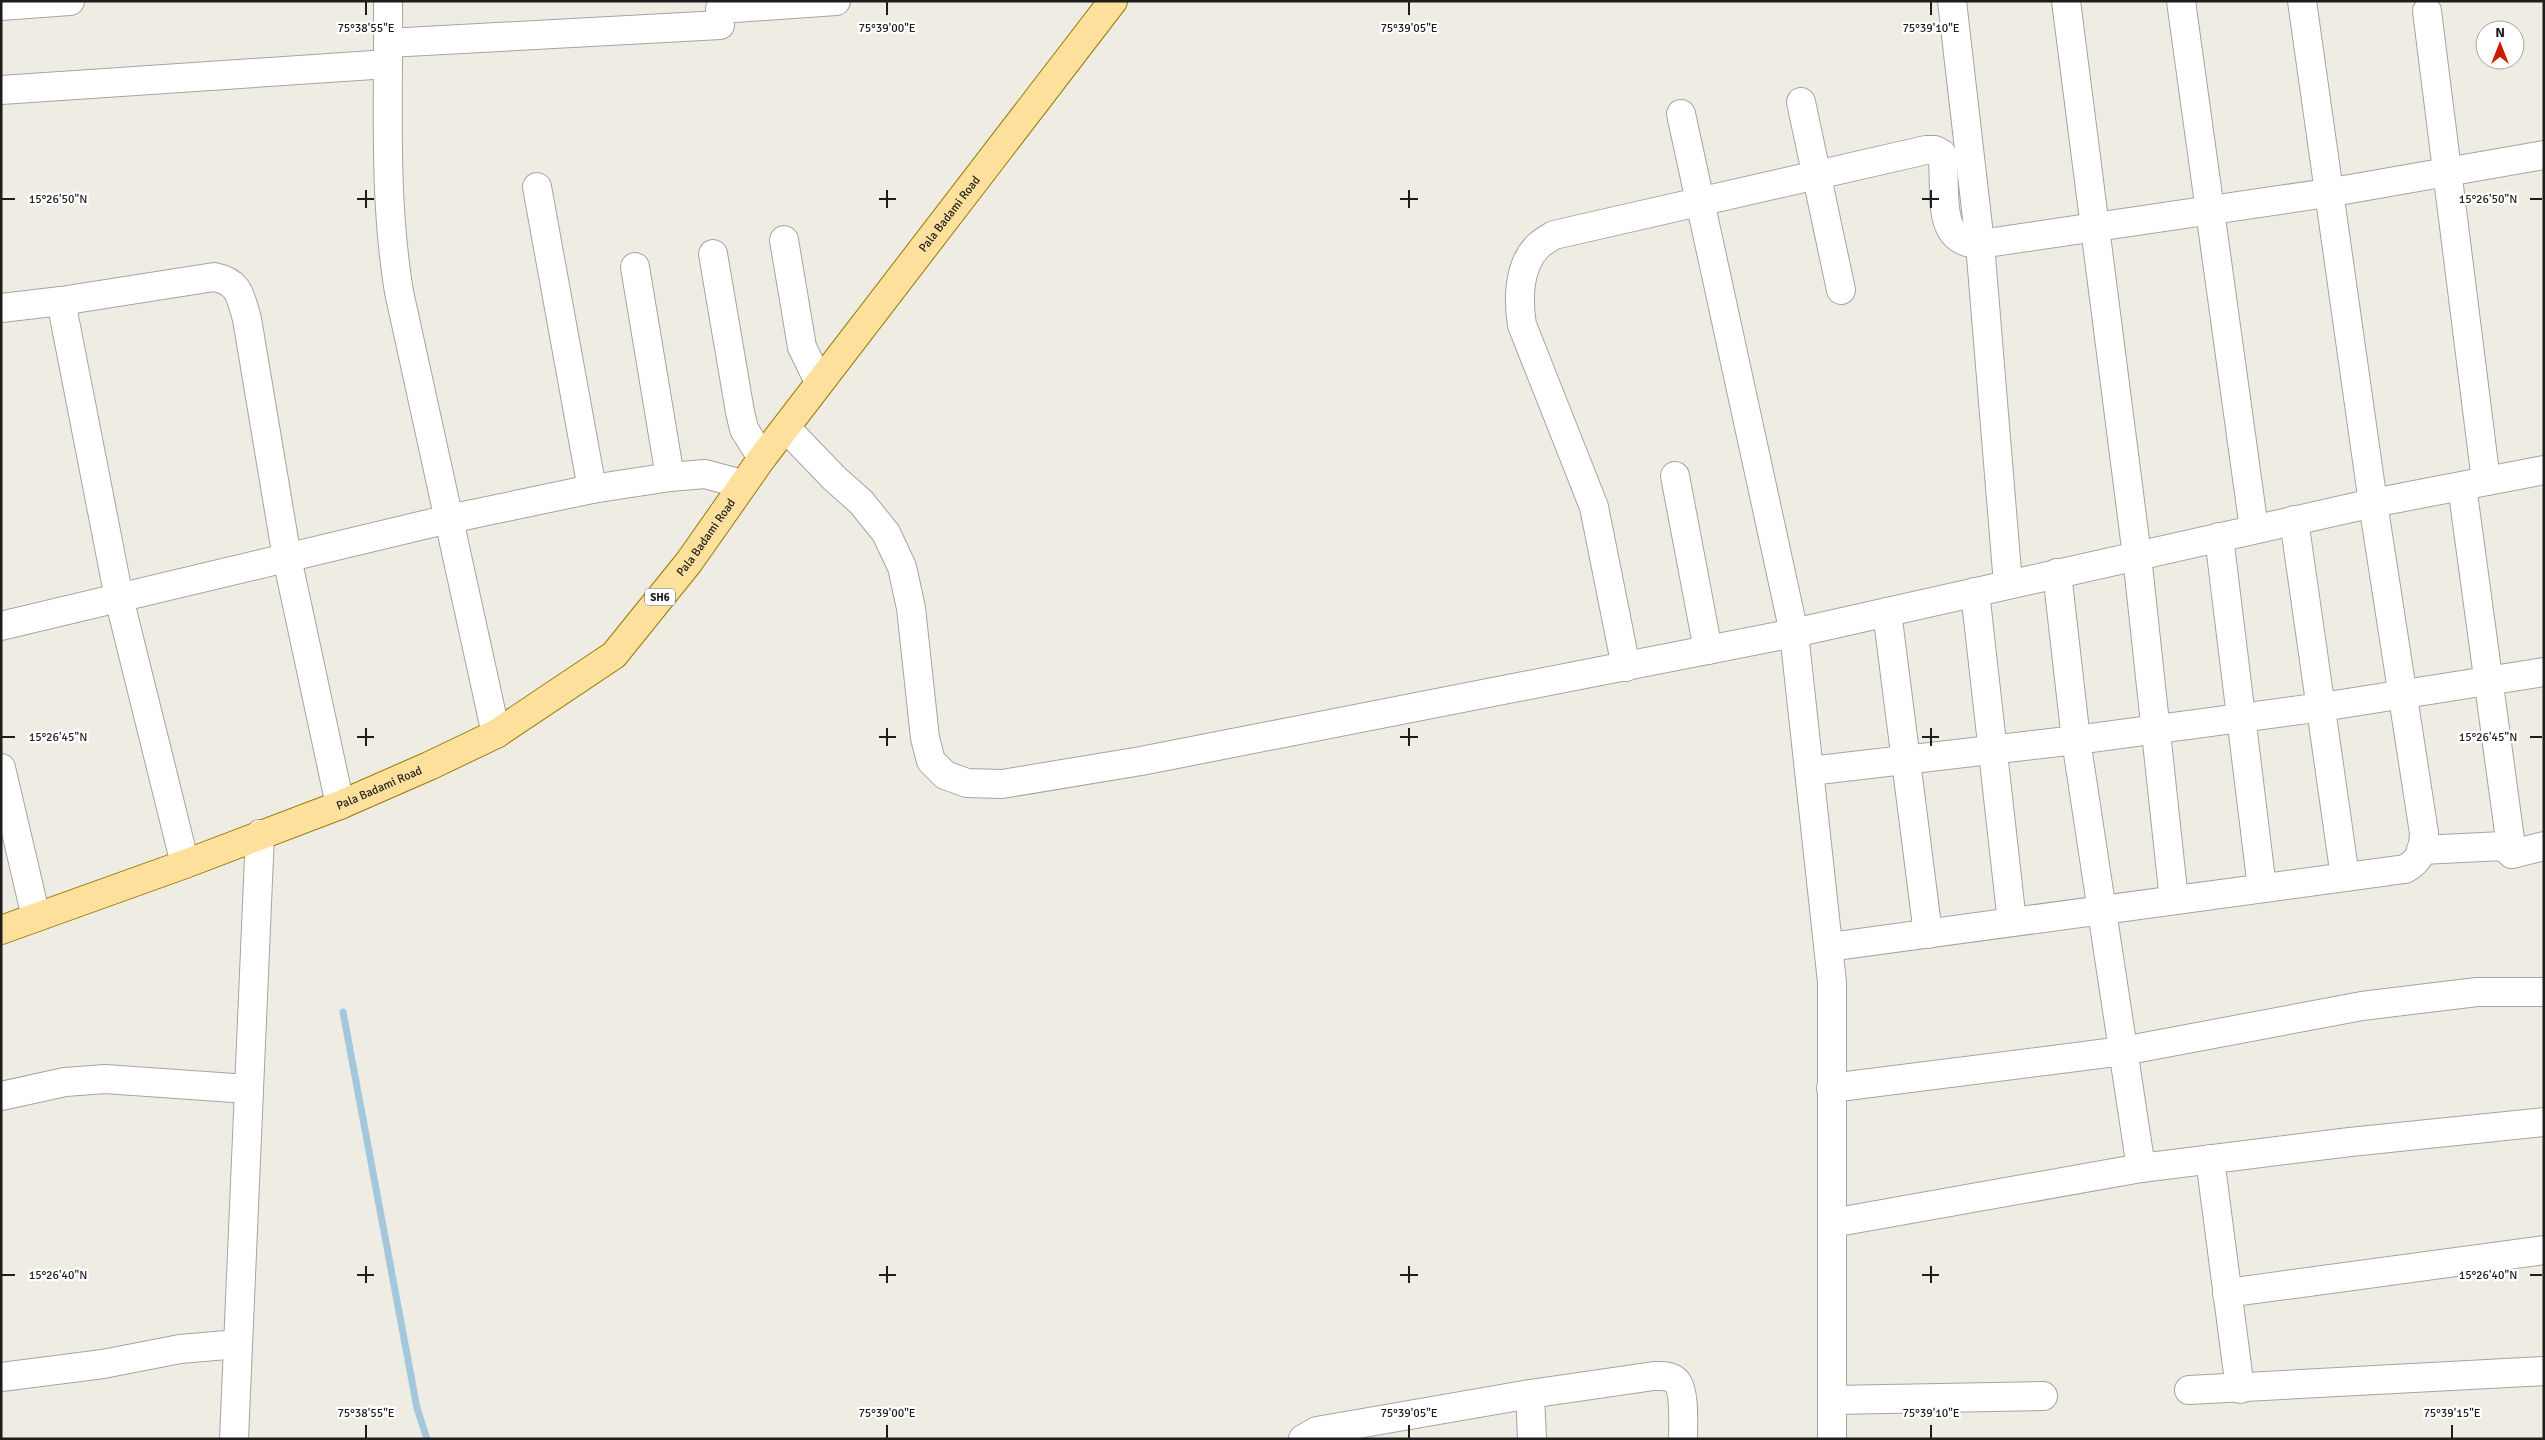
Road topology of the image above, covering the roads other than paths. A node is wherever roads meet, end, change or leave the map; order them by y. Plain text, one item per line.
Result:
1 (70, 1) edge
2 (388, 1) edge
3 (836, 1) edge
4 (1952, 1) edge
5 (2066, 1) edge
6 (2181, 1) edge
7 (2302, 1) edge
8 (1110, 2) edge
9 (1, 6) edge
10 (2427, 11) dead end
11 (388, 54) junction
12 (1, 90) edge
13 (1801, 102) dead end
14 (1681, 114) dead end
15 (2544, 155) edge
16 (2447, 172) junction
17 (1816, 177) junction
18 (537, 187) dead end
19 (2328, 193) junction
20 (1700, 203) junction
21 (2211, 210) junction
22 (2096, 227) junction
23 (784, 240) dead end
24 (1980, 244) junction
25 (713, 254) dead end
26 (635, 267) dead end
27 (1841, 290) dead end
28 (61, 301) junction
29 (1, 308) edge
30 (819, 382) junction
31 (786, 428) junction
32 (762, 458) junction
33 (2544, 470) edge
34 (1675, 476) dead end
35 (670, 477) junction
36 (742, 484) junction
37 (2474, 484) junction
38 (592, 490) junction
39 (2372, 503) junction
40 (449, 519) junction
41 (2294, 520) junction
42 (2254, 529) junction
43 (2219, 537) junction
44 (2137, 556) junction
45 (287, 558) junction
46 (2057, 573) junction
47 (2008, 584) junction
48 (1975, 592) junction
49 (119, 598) junction
50 (1887, 612) junction
51 (1, 626) edge
52 (1794, 633) junction
53 (1708, 650) junction
54 (1626, 667) junction
55 (2544, 672) edge
56 (2489, 680) junction
57 (2402, 694) junction
58 (2322, 707) junction
59 (2241, 718) junction
60 (2156, 729) junction
61 (496, 734) junction
62 (2076, 740) junction
63 (1993, 752) junction
64 (1907, 761) junction
65 (1, 768) edge
66 (1810, 771) junction
67 (340, 805) junction
68 (260, 834) junction
69 (2544, 846) edge
70 (2422, 851) junction
71 (2512, 854) junction
72 (185, 864) junction
73 (2345, 877) junction
74 (2262, 888) junction
75 (2174, 900) junction
76 (2102, 910) junction
77 (36, 917) junction
78 (2012, 922) junction
79 (1, 930) edge
80 (1928, 934) junction
81 (1829, 947) junction
82 (2544, 992) edge
83 (2123, 1051) junction
84 (1831, 1088) junction
85 (248, 1089) junction
86 (1, 1096) edge
87 (2544, 1122) edge
88 (2210, 1159) junction
89 (2141, 1168) junction
90 (1832, 1223) junction
91 (2544, 1250) edge
92 (2227, 1293) junction
93 (238, 1344) junction
94 (2544, 1371) edge
95 (1, 1377) edge
96 (2240, 1389) junction
97 (2189, 1390) dead end
98 (1530, 1394) junction
99 (2043, 1396) dead end
100 (1832, 1400) junction
101 (234, 1439) edge
102 (1303, 1439) edge
103 (1532, 1439) edge
104 (1683, 1439) edge
105 (1832, 1439) edge

1 - 9 street
2 - 11 street
3 - 11 street
4 - 24 street
5 - 22 street
6 - 21 street
7 - 19 street
8 - 30 main road, Pala Badami Road / SH6
10 - 16 street
11 - 12 street
11 - 40 street
13 - 17 street
14 - 20 street
15 - 16 street
16 - 19 street
16 - 37 street
17 - 20 street
17 - 24 street
17 - 27 street
18 - 38 street
19 - 21 street
19 - 39 street
20 - 52 street
20 - 54 street
21 - 22 street
21 - 42 street
22 - 24 street
22 - 44 street
23 - 30 street
24 - 47 street
25 - 32 street
26 - 35 street
28 - 29 street
28 - 45 street
28 - 49 street
30 - 31 main road, Pala Badami Road / SH6
31 - 32 main road, Pala Badami Road / SH6
31 - 54 street
32 - 36 main road, Pala Badami Road / SH6
33 - 37 street
34 - 53 street
35 - 36 street
35 - 38 street
36 - 61 main road, Pala Badami Road / SH6
37 - 39 street
37 - 56 street
38 - 40 street
39 - 41 street
39 - 57 street
40 - 45 street
40 - 61 street
41 - 42 street
41 - 58 street
42 - 43 street
43 - 44 street
43 - 59 street
44 - 46 street
44 - 60 street
45 - 49 street
45 - 67 street
46 - 47 street
46 - 62 street
47 - 48 street
48 - 50 street
48 - 63 street
49 - 51 street
49 - 72 street
50 - 52 street
50 - 64 street
52 - 53 street
52 - 66 street
53 - 54 street
55 - 56 street
56 - 57 street
56 - 71 street
57 - 58 street
57 - 70 street
58 - 59 street
58 - 73 street
59 - 60 street
59 - 74 street
60 - 62 street
60 - 75 street
61 - 67 main road, Pala Badami Road / SH6
62 - 63 street
62 - 76 street
63 - 64 street
63 - 78 street
64 - 66 street
64 - 80 street
65 - 77 street
66 - 81 street
67 - 68 main road, Pala Badami Road / SH6
68 - 72 main road, Pala Badami Road / SH6
68 - 85 street
69 - 71 street
70 - 71 street
70 - 73 street
72 - 77 main road, Pala Badami Road / SH6
73 - 74 street
74 - 75 street
75 - 76 street
76 - 78 street
76 - 83 street
77 - 79 main road, Pala Badami Road / SH6
78 - 80 street
80 - 81 street
81 - 84 street
82 - 83 street
83 - 84 street
83 - 89 street
84 - 90 street
85 - 86 street
85 - 93 street
87 - 88 street
88 - 89 street
88 - 92 street
89 - 90 street
90 - 100 street
91 - 92 street
92 - 96 street
93 - 95 street
93 - 101 street
94 - 96 street
96 - 97 street
98 - 102 street
98 - 103 street
98 - 104 street
99 - 100 street
100 - 105 street

